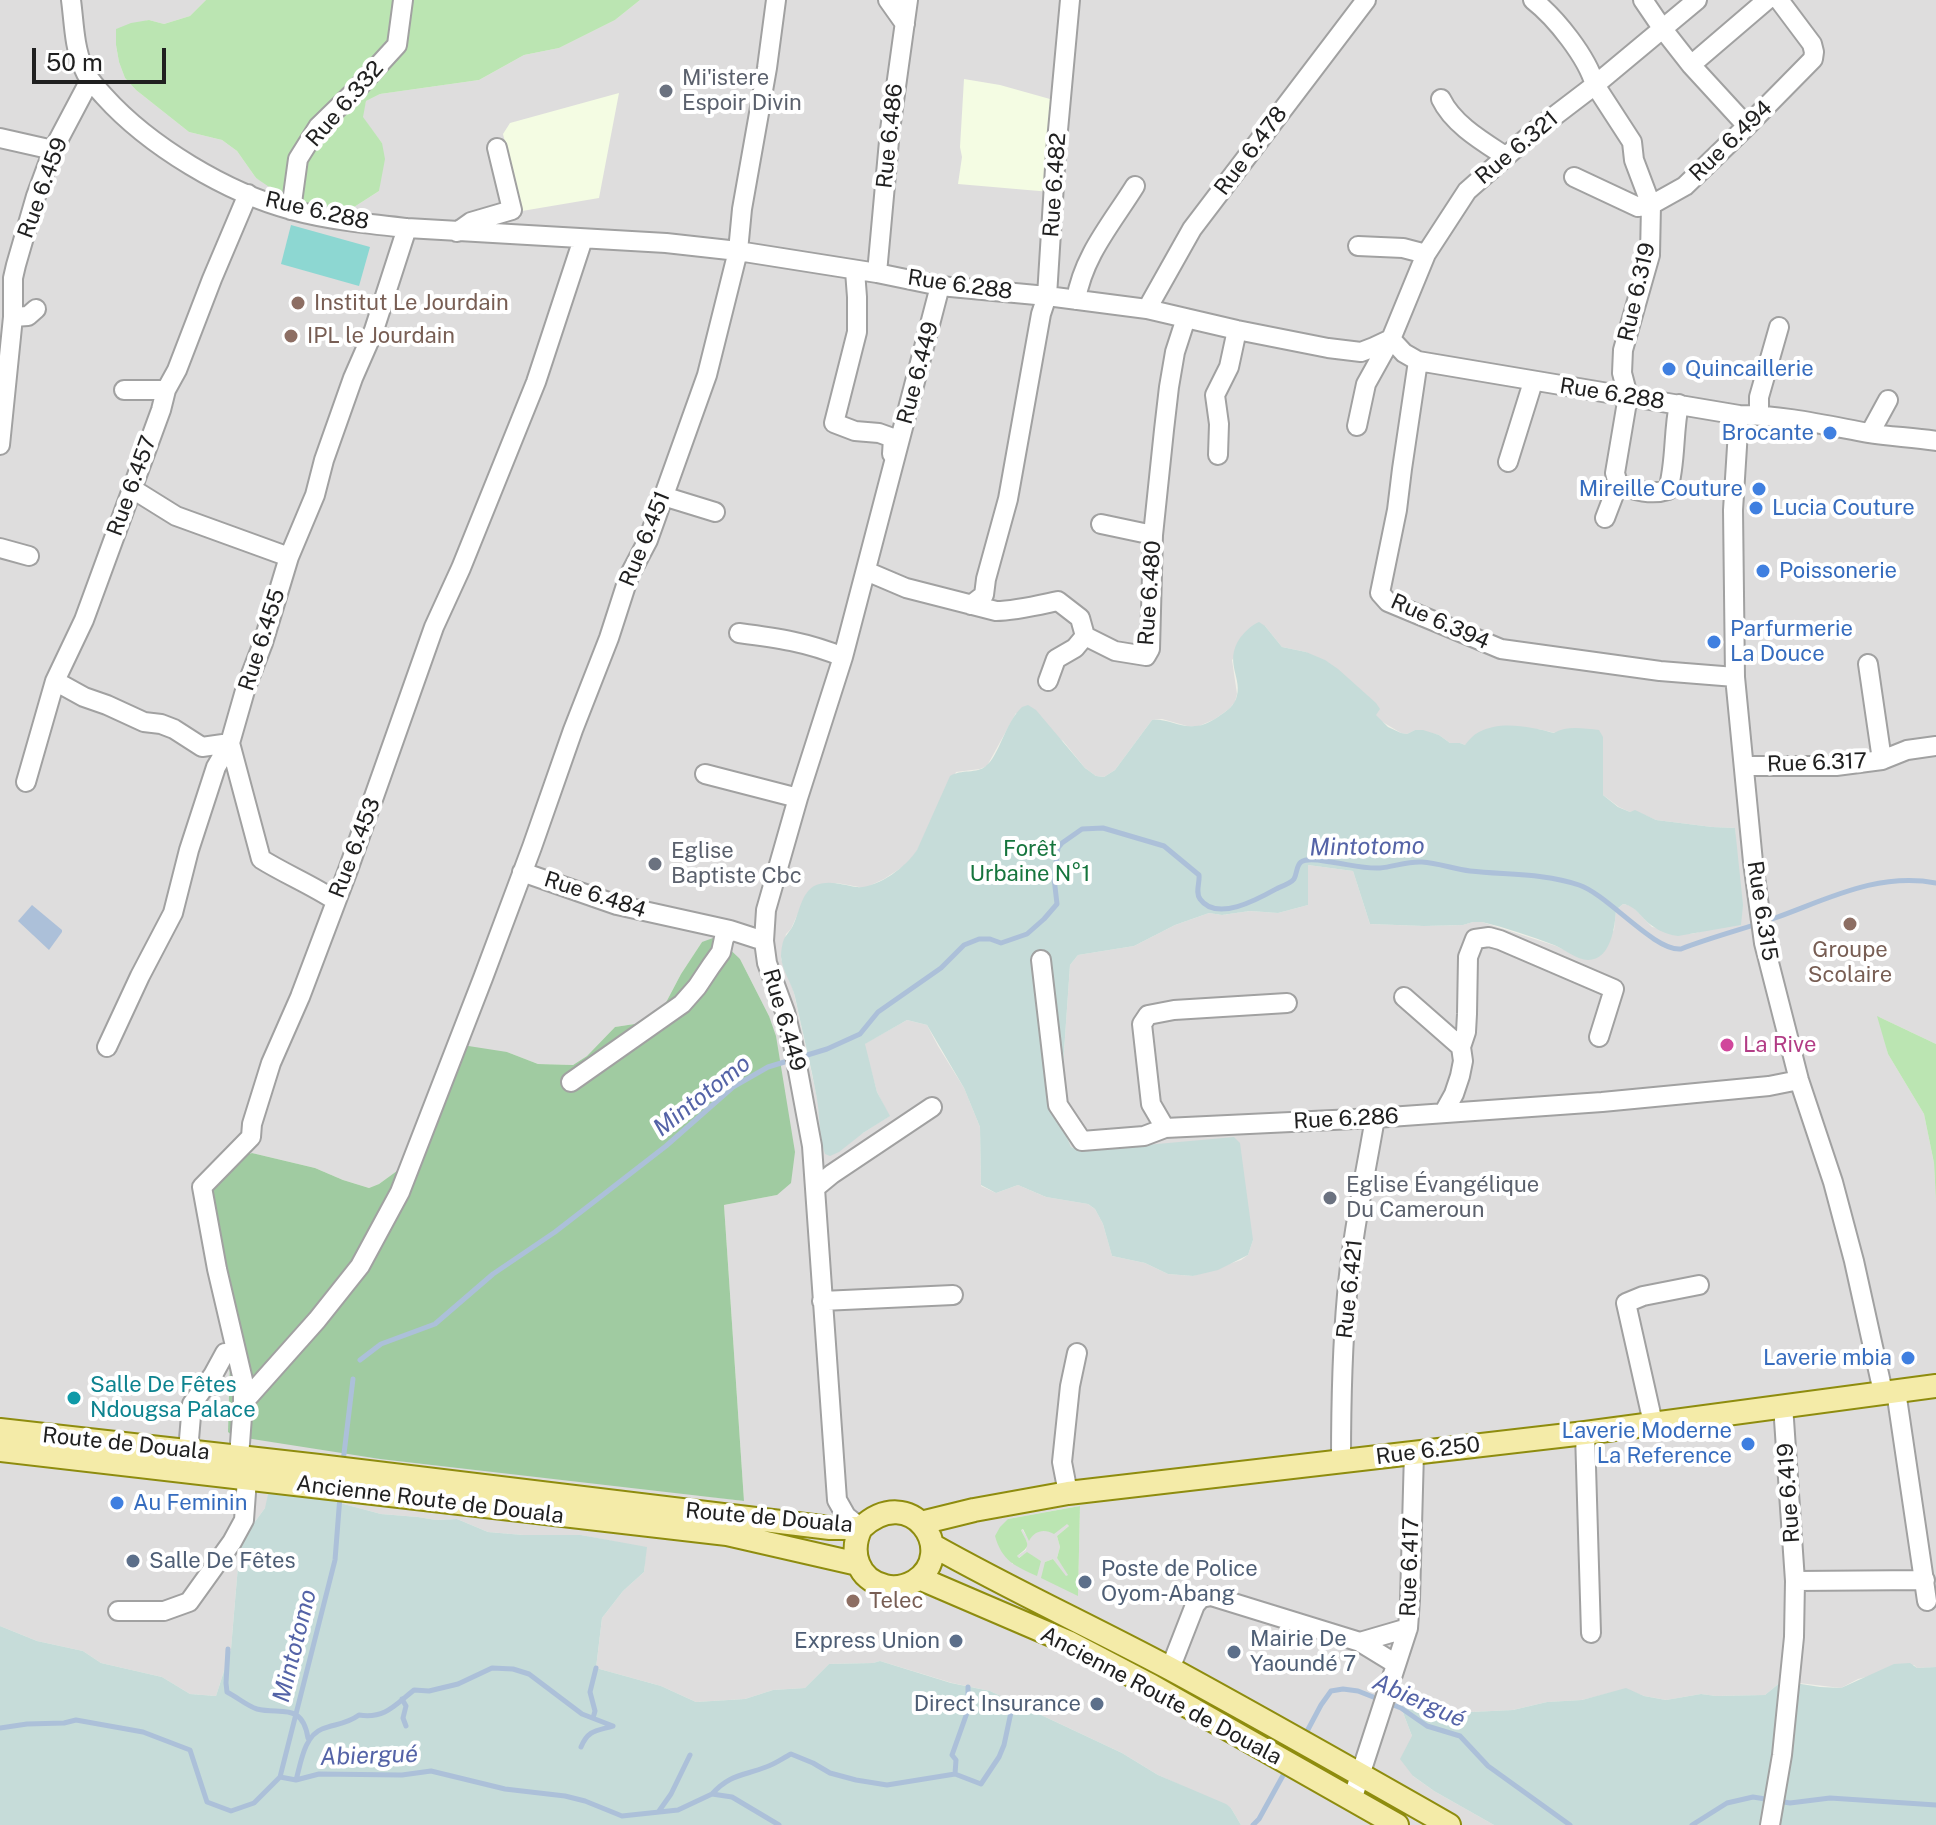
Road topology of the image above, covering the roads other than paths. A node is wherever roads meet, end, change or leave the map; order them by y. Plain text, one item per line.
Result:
1 (71, 0) edge
2 (403, 0) edge
3 (776, 0) edge
4 (888, 0) edge
5 (908, 0) edge
6 (1070, 0) edge
7 (1366, 0) edge
8 (1533, 0) edge
9 (1643, 0) edge
10 (1767, 0) edge
11 (1779, 0) edge
12 (1695, 1) edge
13 (905, 24) junction
14 (1662, 28) junction
15 (1691, 65) junction
16 (90, 80) junction
17 (1595, 85) junction
18 (1441, 99) dead end
19 (1747, 126) junction
20 (0, 138) edge
21 (497, 148) dead end
22 (53, 150) junction
23 (1505, 156) junction
24 (1574, 177) dead end
25 (1135, 186) dead end
26 (248, 194) junction
27 (1651, 205) junction
28 (291, 210) junction
29 (407, 228) junction
30 (457, 232) junction
31 (583, 239) junction
32 (1358, 246) dead end
33 (738, 251) junction
34 (1426, 254) junction
35 (855, 271) junction
36 (877, 273) junction
37 (940, 286) junction
38 (1047, 296) junction
39 (1076, 300) junction
40 (36, 309) dead end
41 (1147, 309) junction
42 (13, 317) junction
43 (1186, 318) junction
44 (1779, 327) dead end
45 (1237, 330) junction
46 (1391, 339) junction
47 (1418, 361) junction
48 (1533, 382) junction
49 (124, 390) dead end
50 (166, 390) junction
51 (1628, 396) junction
52 (1888, 400) dead end
53 (1679, 404) junction
54 (1739, 415) junction
55 (1759, 415) junction
56 (1357, 426) dead end
57 (1870, 433) junction
58 (1936, 441) edge
59 (0, 445) edge
60 (1218, 455) dead end
61 (1508, 462) dead end
62 (892, 468) junction
63 (1618, 484) junction
64 (131, 488) junction
65 (663, 496) junction
66 (715, 512) dead end
67 (1605, 518) dead end
68 (1101, 524) dead end
69 (1153, 535) junction
70 (0, 548) edge
71 (29, 556) dead end
72 (289, 557) junction
73 (866, 571) junction
74 (971, 605) junction
75 (739, 633) dead end
76 (1085, 636) junction
77 (843, 657) junction
78 (1868, 664) dead end
79 (1735, 677) junction
80 (55, 681) junction
81 (1048, 681) dead end
82 (230, 743) junction
83 (1936, 746) edge
84 (1882, 760) junction
85 (1744, 766) junction
86 (705, 774) dead end
87 (26, 782) dead end
88 (798, 798) junction
89 (522, 872) junction
90 (336, 901) junction
91 (730, 930) junction
92 (764, 941) junction
93 (1041, 960) dead end
94 (1404, 997) dead end
95 (1287, 1003) dead end
96 (1599, 1037) dead end
97 (107, 1047) dead end
98 (1461, 1047) junction
99 (1799, 1080) junction
100 (571, 1082) dead end
101 (932, 1107) dead end
102 (1444, 1112) junction
103 (1375, 1118) junction
104 (1165, 1128) junction
105 (815, 1188) junction
106 (1699, 1285) dead end
107 (953, 1295) dead end
108 (822, 1301) junction
109 (225, 1353) dead end
110 (1077, 1353) dead end
111 (1936, 1386) edge
112 (1890, 1392) junction
113 (243, 1403) junction
114 (1783, 1405) junction
115 (1653, 1423) junction
116 (0, 1430) edge
117 (1585, 1433) junction
118 (0, 1450) edge
119 (188, 1451) junction
120 (1414, 1452) junction
121 (239, 1457) junction
122 (1341, 1461) junction
123 (317, 1476) junction
124 (247, 1479) junction
125 (355, 1481) junction
126 (1068, 1493) junction
127 (921, 1523) junction
128 (861, 1528) junction
129 (932, 1545) junction
130 (858, 1564) junction
131 (919, 1578) junction
132 (1925, 1580) junction
133 (1795, 1581) junction
134 (1927, 1601) dead end
135 (118, 1611) dead end
136 (1408, 1628) junction
137 (1591, 1633) dead end
138 (1360, 1642) junction
139 (1170, 1669) junction
140 (1394, 1669) junction
141 (1360, 1775) junction
142 (1352, 1800) junction
143 (1397, 1825) edge
144 (1449, 1825) edge
145 (1770, 1825) edge

1 - 16 street, Rue 6.288
2 - 28 street, Rue 6.332
3 - 33 street, Rue 6.451
4 - 13 street
5 - 13 street, Rue 6.486
6 - 38 street, Rue 6.482
7 - 41 street, Rue 6.478
8 - 17 street, Rue 6.319
9 - 14 street
10 - 15 street
11 - 19 street, Rue 6.494
12 - 14 street, Rue 6.321
13 - 36 street, Rue 6.486
14 - 15 street
14 - 17 street, Rue 6.321
15 - 19 street
16 - 22 street, Rue 6.459
16 - 26 street, Rue 6.288
17 - 23 street, Rue 6.321
17 - 27 street, Rue 6.319
18 - 23 street
19 - 27 street, Rue 6.494
20 - 22 street
21 - 30 street
22 - 42 street, Rue 6.459
23 - 34 street, Rue 6.321
24 - 27 street
25 - 39 street
26 - 28 street, Rue 6.288
26 - 50 street, Rue 6.457
27 - 51 street, Rue 6.319
28 - 29 street, Rue 6.288
29 - 30 street, Rue 6.288
29 - 72 street, Rue 6.455
30 - 31 street, Rue 6.288
31 - 33 street, Rue 6.288
31 - 90 street, Rue 6.453
32 - 34 street
33 - 35 street, Rue 6.288
33 - 65 street, Rue 6.451
34 - 46 street, Rue 6.321
35 - 36 street, Rue 6.288
35 - 62 street
36 - 37 street, Rue 6.288
37 - 38 street, Rue 6.288
37 - 62 street, Rue 6.449
38 - 39 street, Rue 6.288
38 - 74 street, Rue 6.482
39 - 41 street, Rue 6.288
40 - 42 street
41 - 43 street, Rue 6.288
42 - 59 street, Rue 6.459
43 - 45 street, Rue 6.288
43 - 69 street, Rue 6.480
44 - 55 street
45 - 46 street, Rue 6.288
45 - 60 street
46 - 47 street, Rue 6.288
46 - 56 street, Rue 6.321
47 - 48 street, Rue 6.288
47 - 79 street, Rue 6.394
48 - 51 street, Rue 6.288
48 - 61 street
49 - 50 street
50 - 64 street, Rue 6.457
51 - 53 street, Rue 6.288
51 - 63 street, Rue 6.319
52 - 57 street
53 - 54 street, Rue 6.288
53 - 63 street
54 - 55 street, Rue 6.288
54 - 79 street, Rue 6.315
55 - 57 street, Rue 6.288
57 - 58 street, Rue 6.288
62 - 73 street, Rue 6.449
63 - 67 street, Rue 6.319
64 - 72 street
64 - 80 street, Rue 6.457
65 - 66 street
65 - 89 street, Rue 6.451
68 - 69 street
69 - 76 street, Rue 6.480
70 - 71 street
72 - 82 street, Rue 6.455
73 - 74 street
73 - 77 street, Rue 6.449
74 - 76 street
75 - 77 street
76 - 81 street
77 - 88 street, Rue 6.449
78 - 84 street
79 - 85 street, Rue 6.315
80 - 82 street
80 - 87 street, Rue 6.457
82 - 90 street
82 - 97 street, Rue 6.455
83 - 84 street, Rue 6.317
84 - 85 street, Rue 6.317
85 - 99 street, Rue 6.315
86 - 88 street
88 - 92 street, Rue 6.449
89 - 91 street, Rue 6.484
89 - 113 street, Rue 6.451
90 - 113 street, Rue 6.453
91 - 92 street, Rue 6.484
91 - 100 street
92 - 105 street, Rue 6.449
93 - 104 street, Rue 6.286
94 - 98 street
95 - 104 street
96 - 98 street
98 - 102 street
99 - 102 street, Rue 6.286
99 - 112 street, Rue 6.315
101 - 105 street
102 - 103 street, Rue 6.286
103 - 104 street, Rue 6.286
103 - 122 street, Rue 6.421
105 - 108 street, Rue 6.449
106 - 115 street
107 - 108 street
108 - 128 street, Rue 6.449
109 - 119 street
110 - 126 street
111 - 112 main road, Rue 6.250
112 - 114 main road, Rue 6.250
112 - 132 street, Rue 6.315
113 - 121 street, Rue 6.453
114 - 115 main road, Rue 6.250
114 - 133 street, Rue 6.419
115 - 117 main road, Rue 6.250
116 - 119 main road, Route de Douala
117 - 120 main road, Rue 6.250
117 - 137 street
118 - 124 main road, Ancienne Route de Douala
119 - 121 main road, Route de Douala
120 - 122 main road, Rue 6.250
120 - 136 street, Rue 6.417
121 - 123 main road, Route de Douala
122 - 126 main road, Rue 6.250
123 - 124 main road, Ancienne Route de Douala
123 - 125 main road, Ancienne Route de Douala
124 - 135 street
125 - 128 main road, Route de Douala
125 - 130 main road, Ancienne Route de Douala
126 - 127 main road, Rue 6.250
127 - 128 main road, Route de Douala
127 - 129 main road
128 - 130 main road
129 - 131 main road
129 - 139 main road
130 - 131 main road
131 - 142 main road, Ancienne Route de Douala
132 - 133 street
132 - 134 street, Rue 6.315
133 - 145 street, Rue 6.419
136 - 138 street, Rue 6.417
136 - 140 street
138 - 139 street
138 - 140 street
139 - 141 main road
140 - 141 street
141 - 142 street
141 - 144 main road
142 - 143 main road, Ancienne Route de Douala

